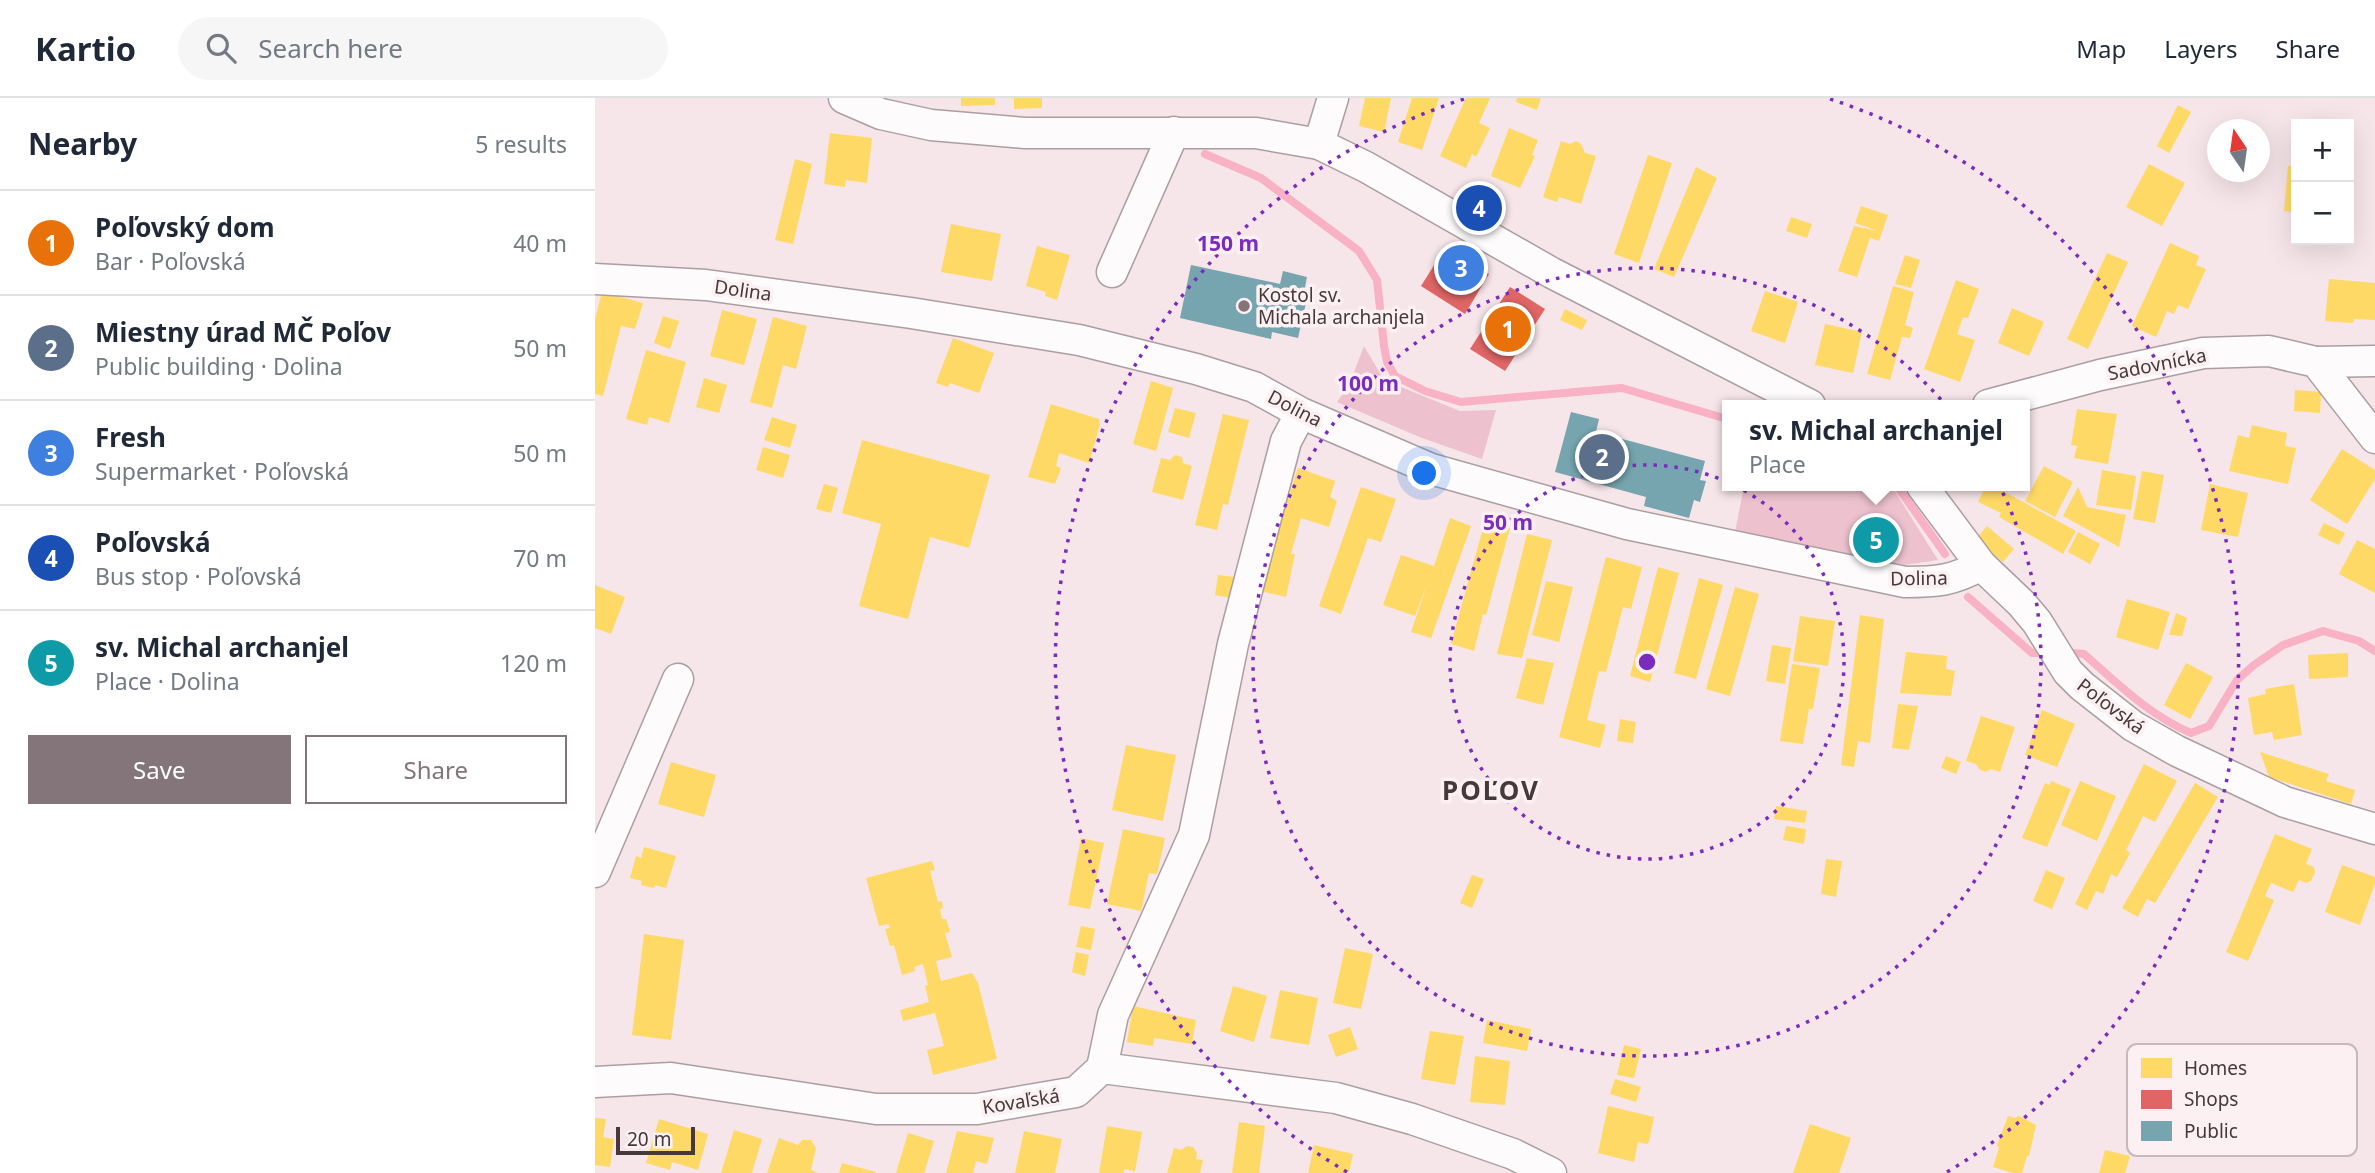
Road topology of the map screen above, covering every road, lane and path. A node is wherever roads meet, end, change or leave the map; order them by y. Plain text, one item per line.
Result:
1 (844, 98) edge
2 (1333, 98) edge
3 (1174, 132) junction
4 (1319, 144) junction
5 (1112, 272) dead end
6 (595, 279) edge
7 (2375, 361) edge
8 (2316, 362) junction
9 (1800, 400) edge
10 (2007, 400) edge
11 (1301, 413) junction
12 (2375, 438) edge
13 (1926, 491) edge
14 (1944, 491) edge
15 (1946, 516) junction
16 (1980, 565) junction
17 (678, 678) dead end
18 (2375, 828) edge
19 (595, 872) edge
20 (1102, 1068) junction
21 (595, 1082) edge
22 (1551, 1173) edge

1 - 3 street
2 - 4 street
3 - 4 street
3 - 5 street
4 - 9 street
6 - 11 street, Dolina
7 - 8 street, Sadovnícka
8 - 10 street, Sadovnícka
8 - 12 street
11 - 16 street, Dolina
11 - 20 street
13 - 15 street, Poľovská
14 - 15 street
15 - 16 street, Poľovská
16 - 18 street, Poľovská
17 - 19 street
20 - 21 street, Kovaľská
20 - 22 street

